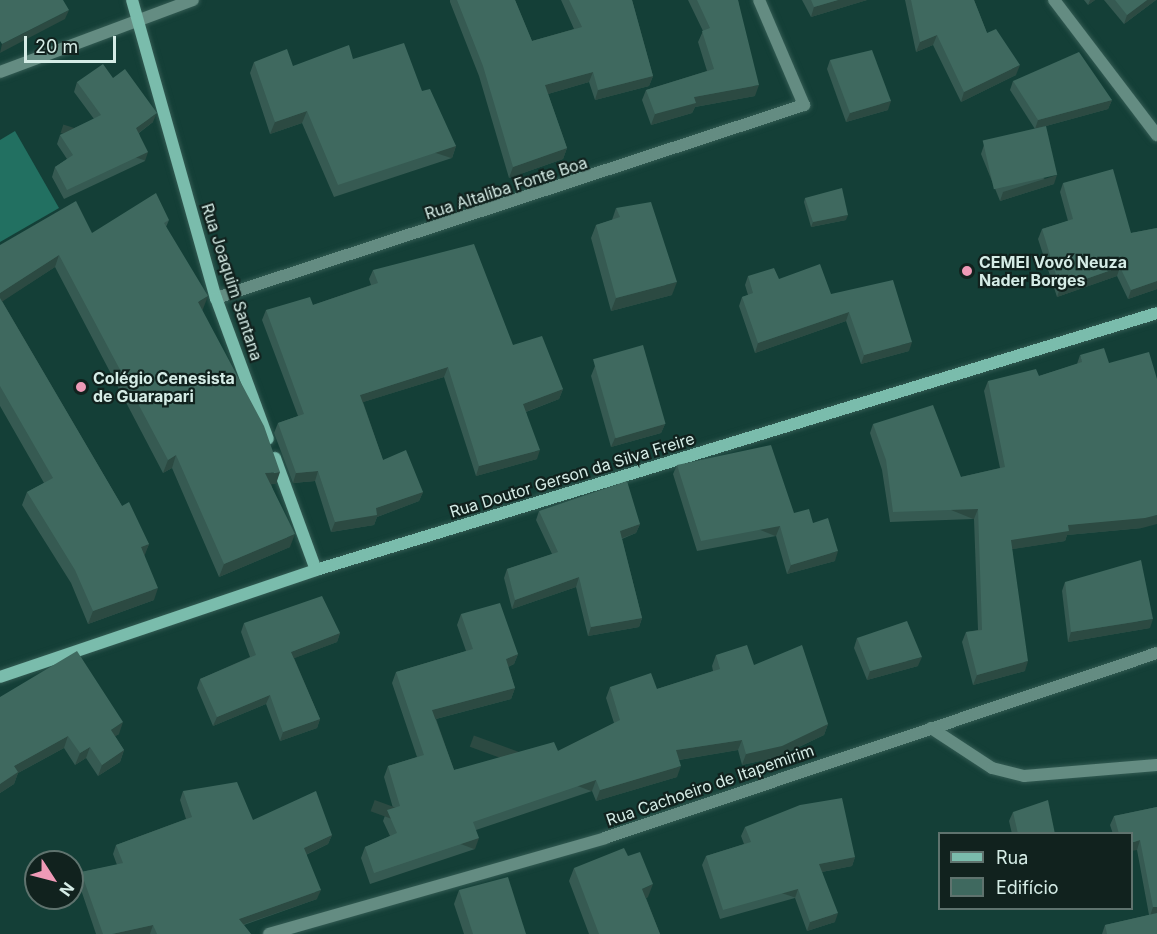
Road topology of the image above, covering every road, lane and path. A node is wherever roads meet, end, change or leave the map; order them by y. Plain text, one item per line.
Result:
1 (132, 0) edge
2 (193, 0) edge
3 (759, 0) edge
4 (1054, 0) edge
5 (136, 18) junction
6 (0, 72) edge
7 (1157, 135) edge
8 (216, 298) junction
9 (1157, 314) edge
10 (316, 570) junction
11 (1157, 653) edge
12 (0, 677) edge
13 (932, 728) junction
14 (1157, 765) edge
15 (269, 934) edge

1 - 5 street, Rua Joaquim Santana
2 - 5 street
3 - 8 street, Rua Altaliba Fonte Boa
4 - 7 street
5 - 6 street
5 - 8 street, Rua Joaquim Santana
8 - 10 street, Rua Joaquim Santana
9 - 10 street, Rua Doutor Gerson da Silva Freire
10 - 12 street, Rua Doutor Gerson da Silva Freire
11 - 13 street, Rua Cachoeiro de Itapemirim
13 - 14 street
13 - 15 street, Rua Cachoeiro de Itapemirim

